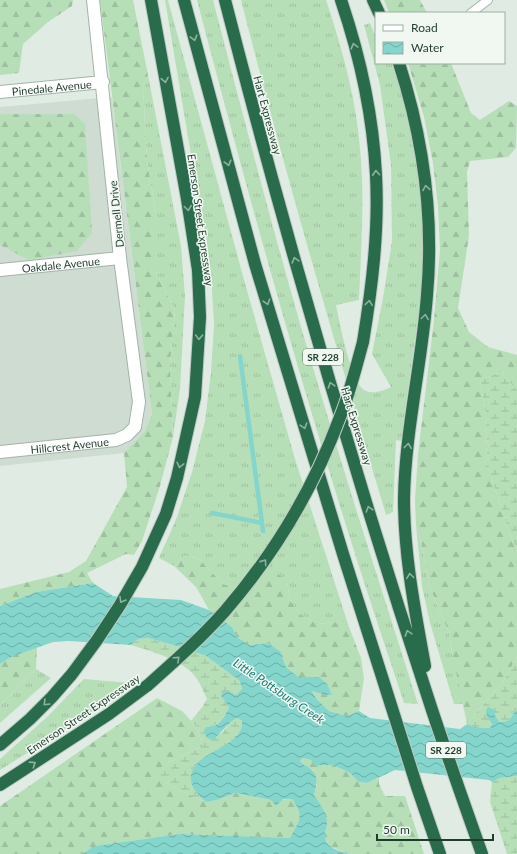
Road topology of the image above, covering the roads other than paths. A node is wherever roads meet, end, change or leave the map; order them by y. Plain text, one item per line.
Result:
1 (93, 0) edge
2 (151, 0) edge
3 (184, 0) edge
4 (225, 0) edge
5 (341, 0) edge
6 (373, 0) edge
7 (488, 0) edge
8 (379, 12) edge
9 (472, 12) edge
10 (398, 64) edge
11 (103, 82) junction
12 (0, 92) edge
13 (120, 258) junction
14 (0, 270) edge
15 (135, 427) joint
16 (0, 452) edge
17 (432, 711) junction
18 (0, 745) edge
19 (0, 785) edge
20 (440, 854) edge
21 (482, 854) edge

1 - 11 street, Dermell Drive
2 -> 18 highway, Emerson Street Expressway
3 -> 20 highway
17 -> 4 highway, Hart Expressway / SR 228
19 -> 5 highway, Emerson Street Expressway, bridge
6 - 8 highway
7 - 9 lane
17 -> 10 highway
11 - 12 street, Pinedale Avenue
11 - 13 street, Dermell Drive
13 - 14 street, Oakdale Avenue
13 - 15 street, Dermell Drive
15 - 16 street, Hillcrest Avenue
17 - 21 highway, Hart Expressway / SR 228

